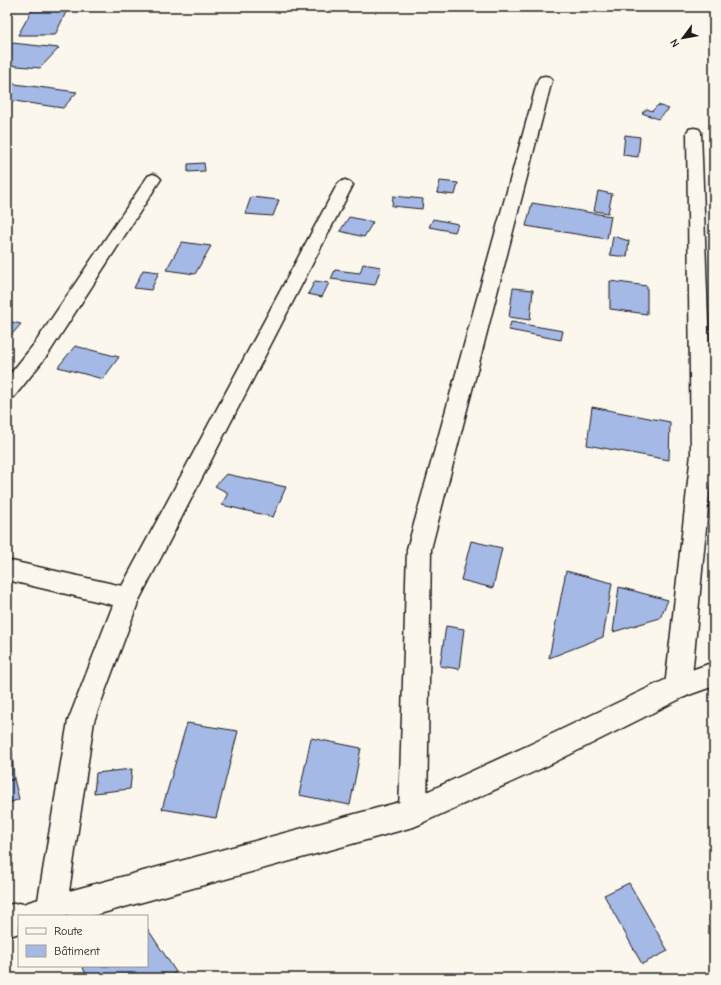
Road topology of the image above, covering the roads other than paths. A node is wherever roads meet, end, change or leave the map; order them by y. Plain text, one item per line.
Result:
1 (545, 80) dead end
2 (694, 132) dead end
3 (153, 179) dead end
4 (345, 185) dead end
5 (7, 392) edge
6 (7, 570) edge
7 (128, 598) junction
8 (714, 674) edge
9 (678, 687) junction
10 (413, 813) junction
11 (42, 914) edge
12 (18, 918) edge
13 (7, 921) edge

1 - 10 street
2 - 9 street
3 - 5 street
4 - 7 street
6 - 7 street
7 - 11 street
8 - 9 street
9 - 10 street
10 - 11 street
12 - 13 street

